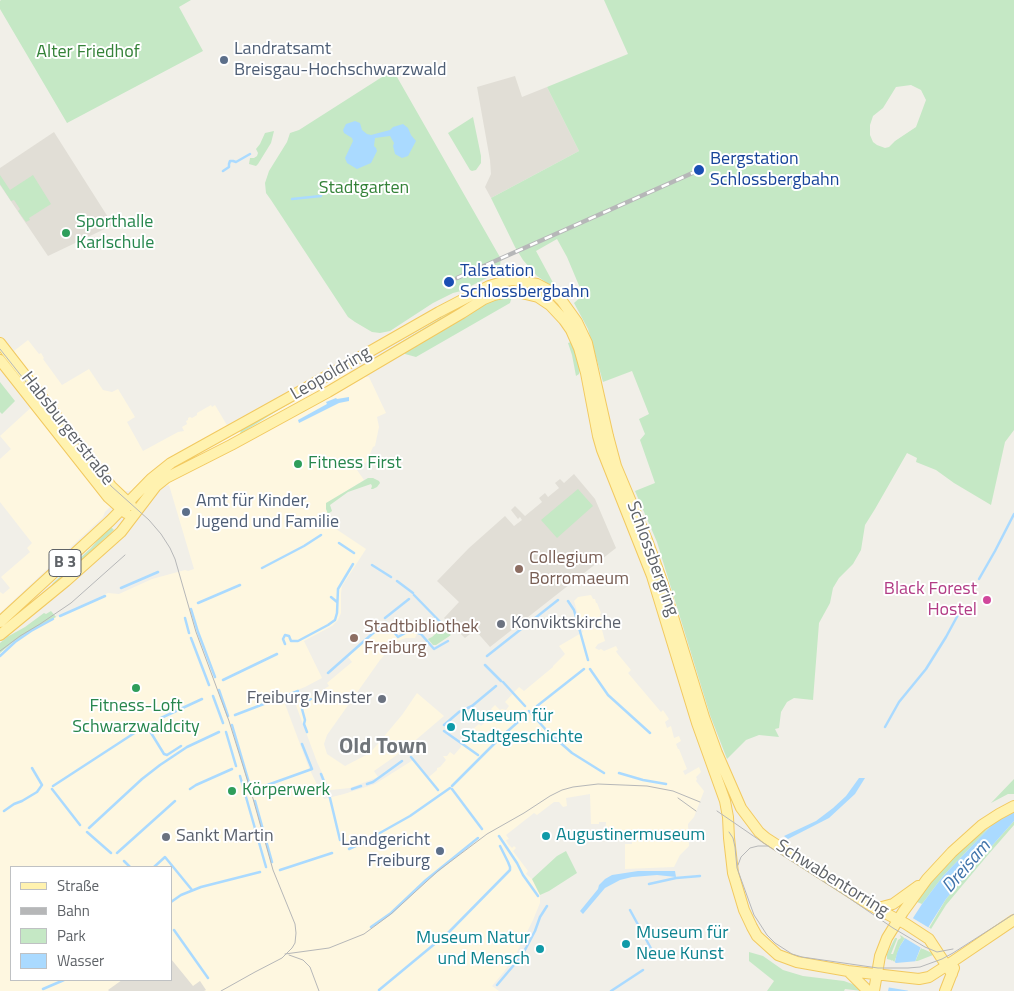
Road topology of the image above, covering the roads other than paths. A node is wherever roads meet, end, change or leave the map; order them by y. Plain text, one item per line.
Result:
1 (526, 282) junction
2 (546, 289) joint
3 (538, 296) junction
4 (0, 343) edge
5 (361, 357) junction
6 (0, 360) edge
7 (367, 369) junction
8 (236, 428) junction
9 (232, 445) junction
10 (124, 506) junction
11 (135, 514) junction
12 (0, 622) edge
13 (0, 635) edge
14 (1014, 806) edge
15 (763, 835) joint
16 (927, 879) junction
17 (878, 908) junction
18 (1014, 920) edge
19 (902, 922) junction
20 (949, 970) junction
21 (848, 971) junction
22 (881, 975) junction
23 (946, 990) edge
24 (868, 991) edge
25 (874, 991) edge

1 - 2 main road, Leopoldring
1 - 3 main road, Schlossbergring
1 - 5 main road, Leopoldring
2 - 15 main road, Schlossbergring
3 - 7 main road, Leopoldring
3 - 21 main road, Schlossbergring
4 - 10 main road, Habsburgerstraße
5 - 7 main road
5 - 8 main road, Leopoldring
6 - 10 main road, Habsburgerstraße
7 - 9 main road, Leopoldring
8 - 9 main road
8 - 10 main road, Leopoldring
9 - 11 main road, Leopoldring
10 - 11 main road, Habsburgerstraße
10 - 12 main road, B 3
11 - 13 main road, B 3
14 - 16 main road
15 - 17 main road, Schwabentorring
16 - 17 main road
16 - 19 main road
17 - 19 main road, Schwabentorring
18 - 20 main road
19 - 20 main road, Schwabentorring
19 - 22 main road
20 - 22 main road, Schlossbergring
20 - 23 main road
21 - 22 main road, Schlossbergring
21 - 24 main road
22 - 25 main road

